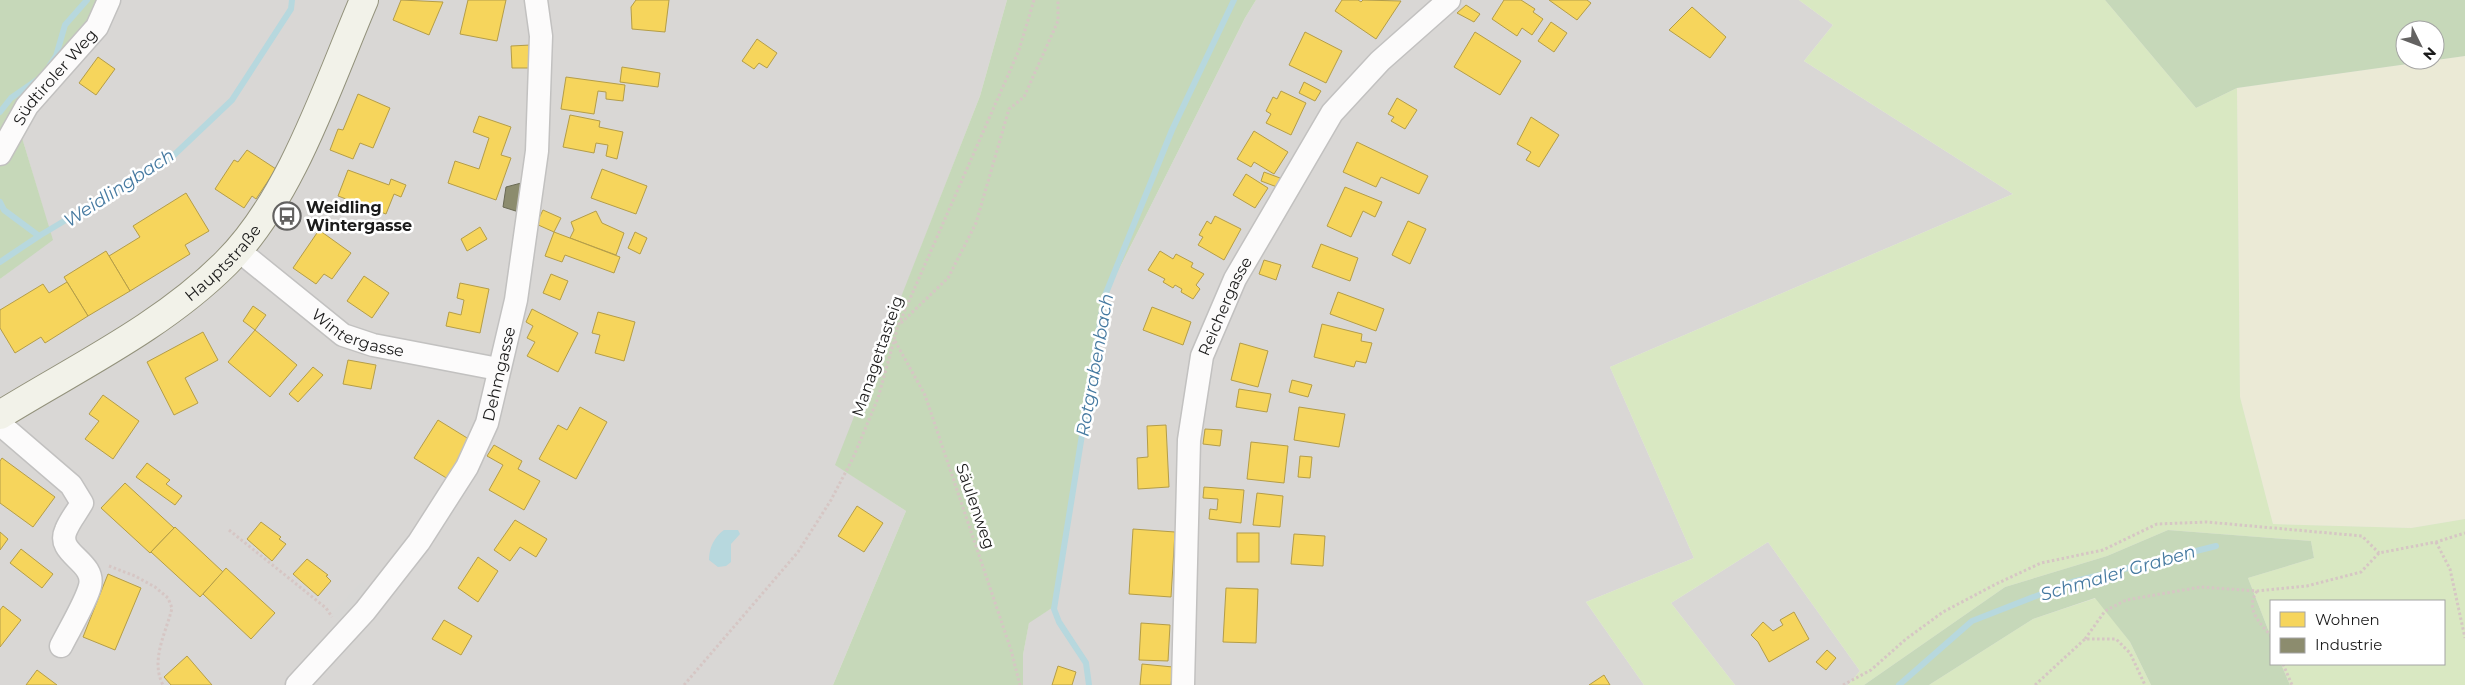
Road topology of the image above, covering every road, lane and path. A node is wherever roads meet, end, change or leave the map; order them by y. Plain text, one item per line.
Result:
1 (109, 0) edge
2 (364, 0) edge
3 (536, 0) edge
4 (1034, 0) edge
5 (1058, 0) edge
6 (1449, 0) edge
7 (1, 153) edge
8 (238, 250) junction
9 (898, 326) junction
10 (894, 341) junction
11 (498, 369) junction
12 (0, 415) edge
13 (0, 424) edge
14 (229, 530) dead end
15 (2465, 533) edge
16 (2436, 542) junction
17 (2379, 553) junction
18 (86, 566) junction
19 (2257, 590) junction
20 (347, 630) junction
21 (2270, 635) edge
22 (2465, 638) edge
23 (2085, 639) junction
24 (61, 646) dead end
25 (2283, 665) edge
26 (163, 685) edge
27 (297, 685) edge
28 (684, 685) edge
29 (1020, 685) edge
30 (1183, 685) edge
31 (1843, 685) edge
32 (2035, 685) edge
33 (2145, 685) edge
34 (2292, 685) edge

1 - 7 street, Südtiroler Weg
2 - 8 main road, Hauptstraße
3 - 11 street, Dehmgasse
4 - 9 path, Managettasteig
5 - 9 path
6 - 30 street, Reichergasse
8 - 11 street, Wintergasse
8 - 12 main road, Hauptstraße
9 - 10 path, Managettasteig
10 - 28 path, Managettasteig
10 - 29 path, Säulenweg
11 - 20 street, Dehmgasse
13 - 18 street
14 - 20 path
15 - 16 path
16 - 17 path
16 - 22 path
17 - 19 path
17 - 31 path
18 - 24 street
18 - 26 path
19 - 21 path
19 - 23 path
20 - 27 street, Dehmgasse
23 - 32 path
23 - 33 path
25 - 34 path

